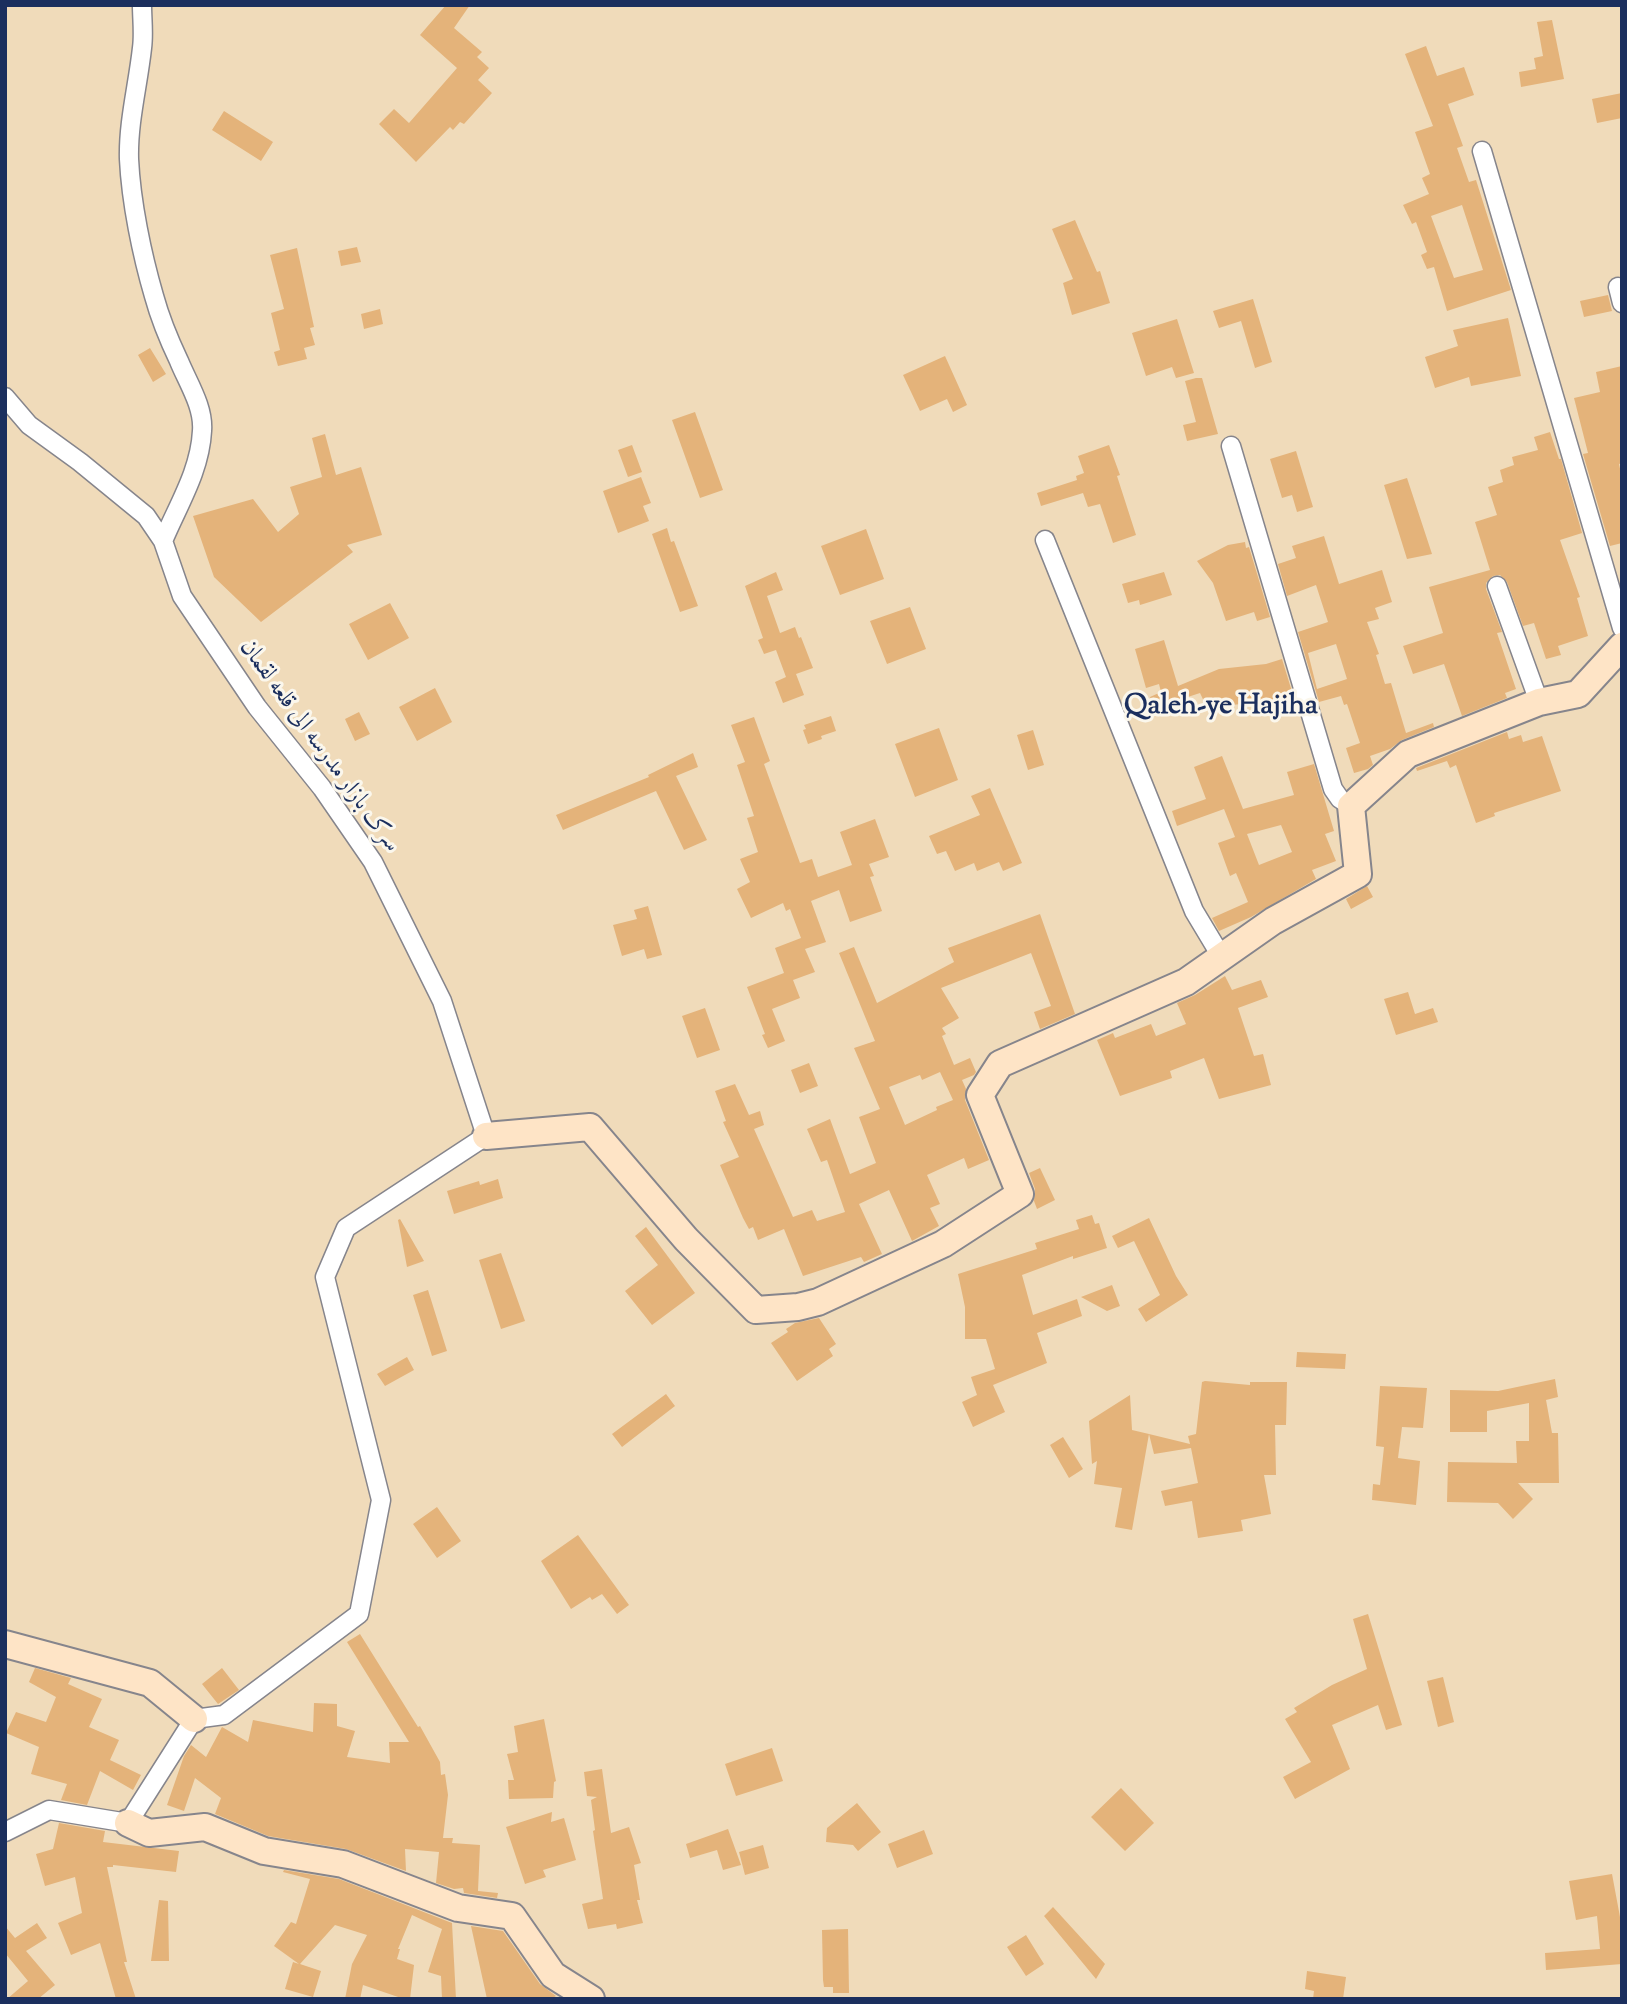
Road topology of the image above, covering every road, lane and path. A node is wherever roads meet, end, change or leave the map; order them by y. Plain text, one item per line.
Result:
1 (142, 5) edge
2 (1482, 152) dead end
3 (5, 397) edge
4 (1231, 446) dead end
5 (1045, 540) dead end
6 (163, 541) junction
7 (1497, 586) dead end
8 (1622, 628) edge
9 (1622, 646) edge
10 (1539, 702) junction
11 (1351, 806) junction
12 (1221, 956) junction
13 (486, 1136) junction
14 (5, 1644) edge
15 (194, 1719) junction
16 (128, 1823) junction
17 (5, 1832) edge
18 (591, 1999) edge

1 - 6 street
2 - 8 street
3 - 6 street, سرک بازار مدرسه الی قلعه لقمان
4 - 11 street
5 - 12 street
6 - 13 street, سرک بازار مدرسه الی قلعه لقمان
7 - 10 street
9 - 10 street
10 - 11 street
11 - 12 street
12 - 13 street
13 - 15 street
14 - 15 street
15 - 16 street
16 - 17 street
16 - 18 street

